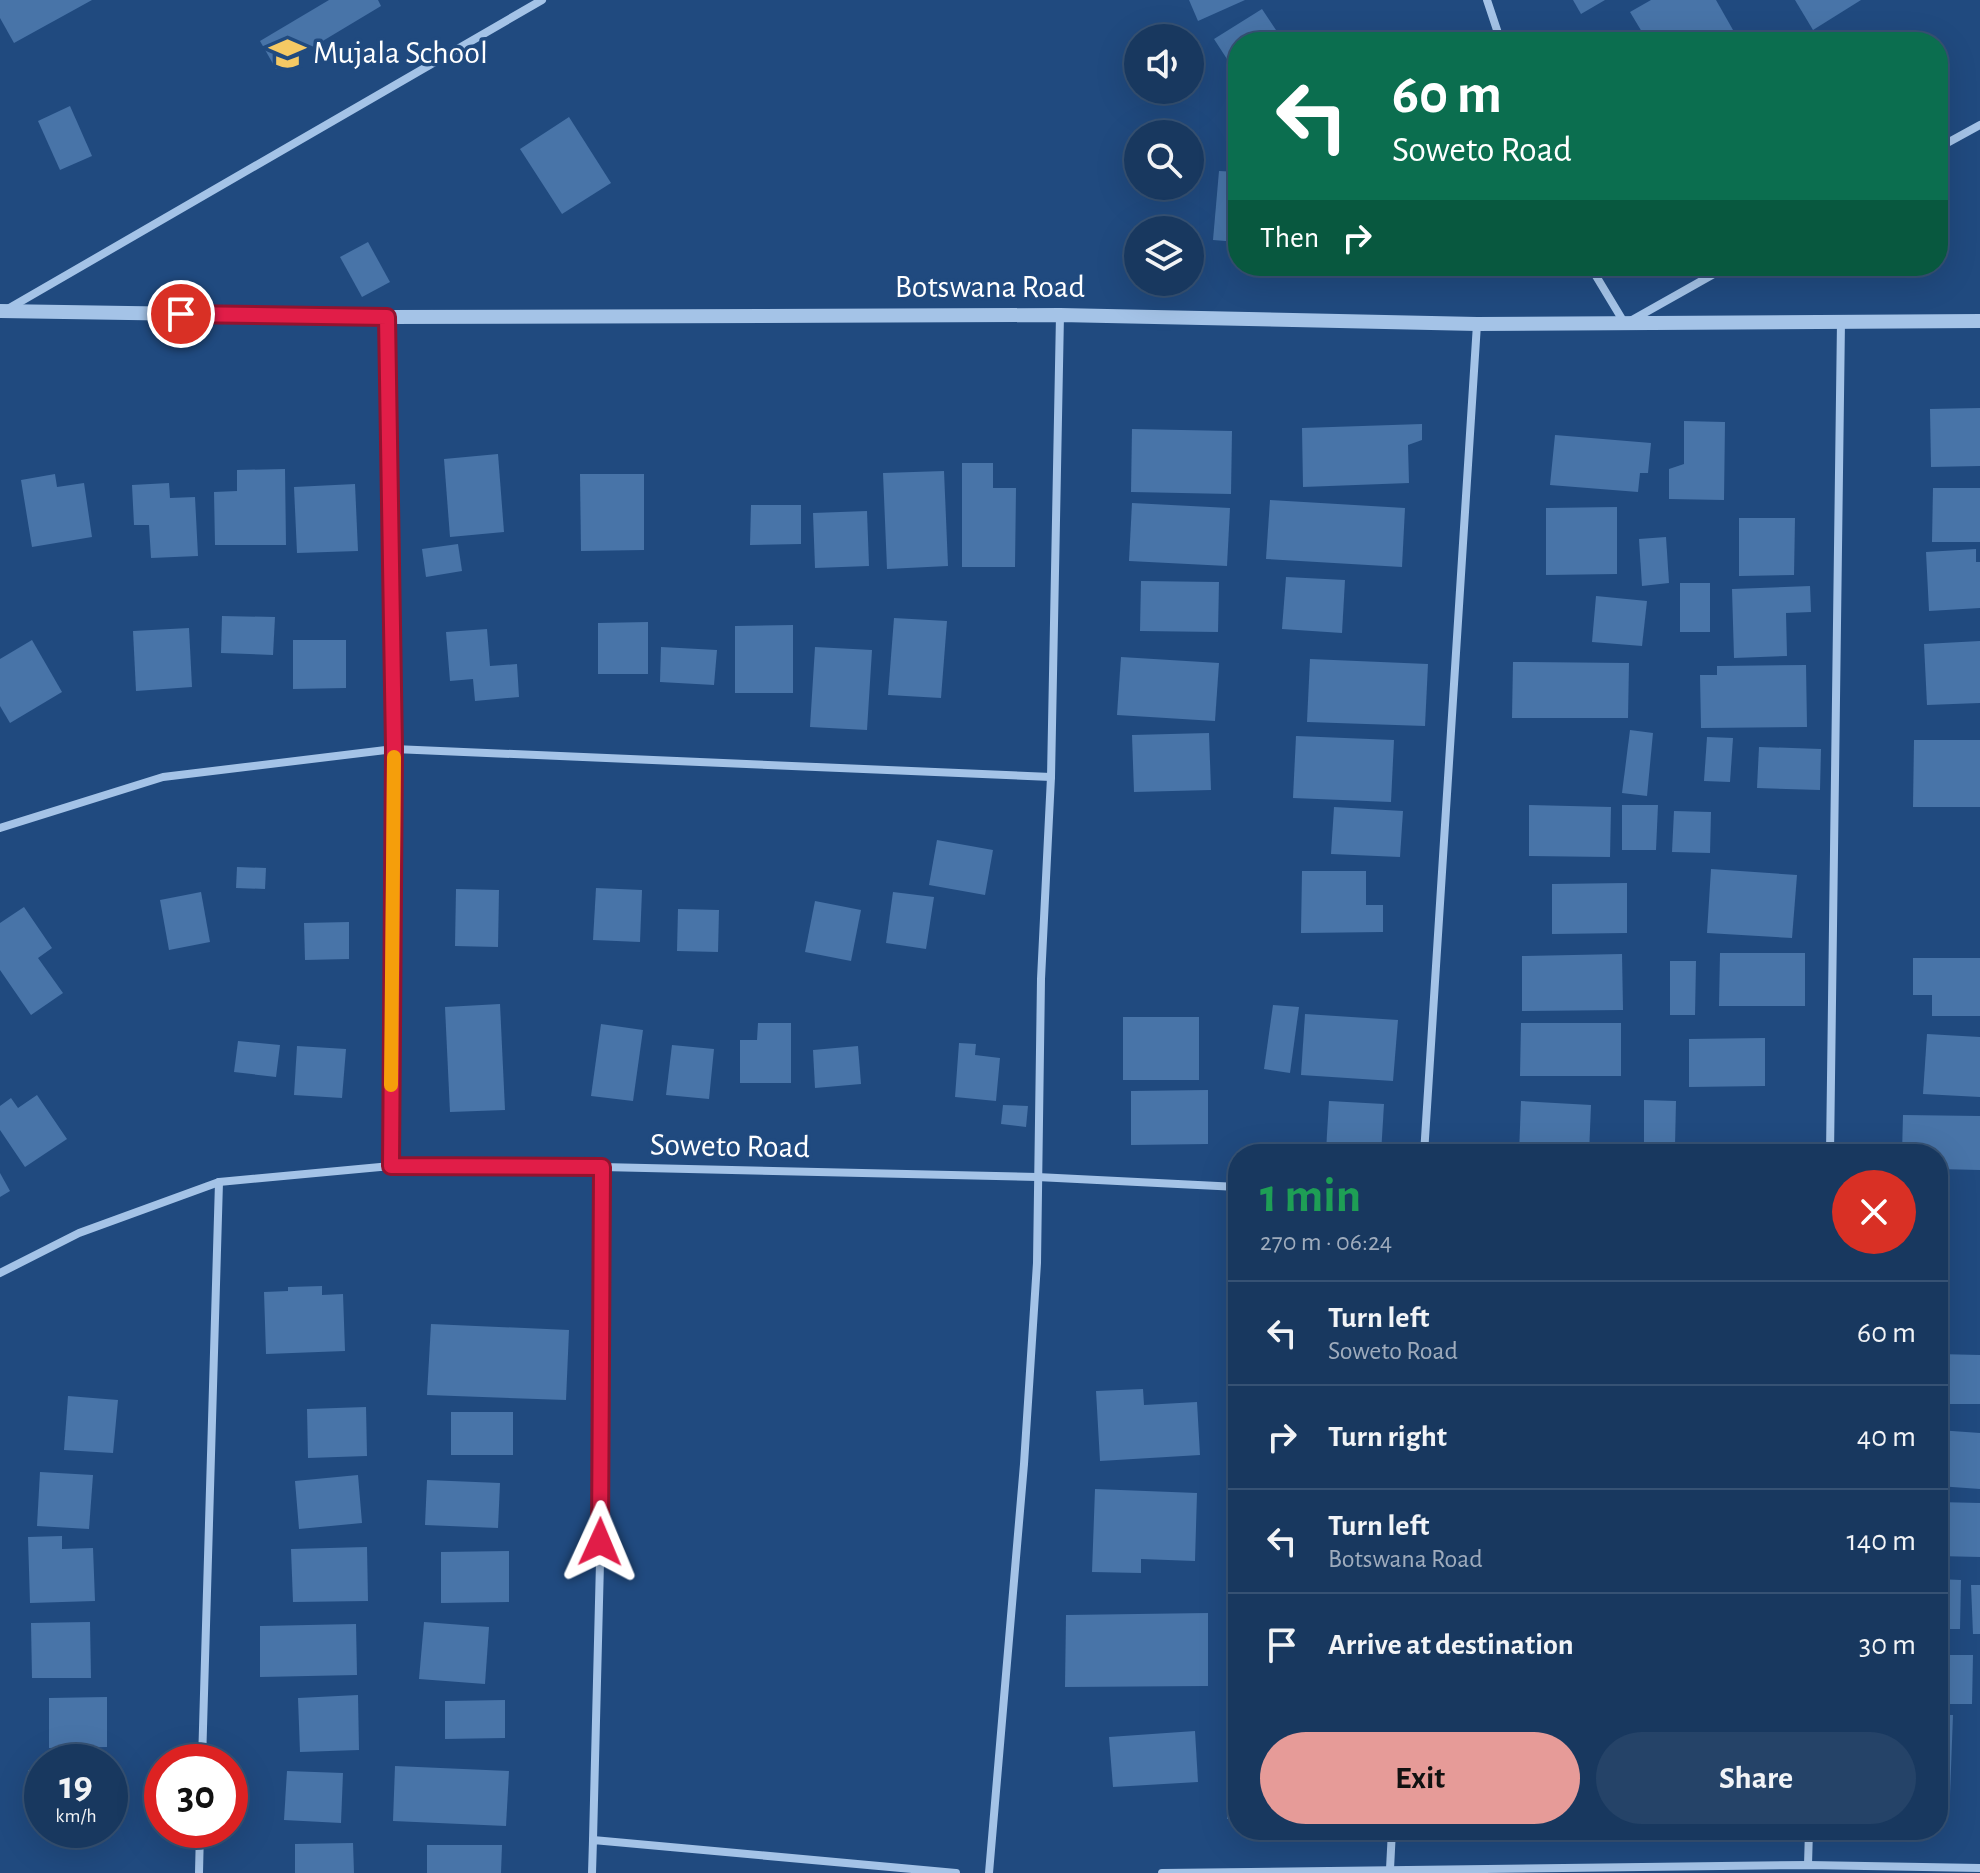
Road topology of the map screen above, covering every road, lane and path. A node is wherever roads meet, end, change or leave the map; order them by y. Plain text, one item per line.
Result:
1 (542, 0) edge
2 (1487, 0) edge
3 (1498, 32) edge
4 (1980, 125) edge
5 (1948, 143) edge
6 (1596, 276) edge
7 (1710, 276) edge
8 (1, 312) edge
9 (1060, 315) junction
10 (387, 317) junction
11 (1841, 320) junction
12 (1980, 321) edge
13 (1477, 324) junction
14 (1625, 324) junction
15 (394, 749) junction
16 (1051, 777) junction
17 (0, 828) edge
18 (1425, 1144) edge
19 (1830, 1144) edge
20 (391, 1166) junction
21 (602, 1167) junction
22 (1037, 1177) junction
23 (219, 1182) junction
24 (1228, 1187) edge
25 (0, 1273) edge
26 (203, 1744) edge
27 (593, 1840) junction
28 (1391, 1840) edge
29 (1809, 1840) edge
30 (200, 1848) edge
31 (1808, 1865) junction
32 (1980, 1868) edge
33 (1390, 1869) junction
34 (199, 1873) edge
35 (592, 1873) edge
36 (956, 1873) edge
37 (989, 1873) edge
38 (1162, 1873) edge

1 - 8 street
2 - 3 street
4 - 5 street
6 - 14 street
7 - 14 street
8 - 10 street, Botswana Road
9 - 10 street, Botswana Road
9 - 13 street, Botswana Road
9 - 16 street
10 - 15 street
11 - 12 street, Botswana Road
11 - 14 street, Botswana Road
11 - 19 street
13 - 14 street, Botswana Road
13 - 18 street
15 - 16 street
15 - 17 street
15 - 20 street
16 - 22 street
20 - 21 street, Soweto Road
20 - 23 street, Soweto Road
21 - 22 street, Soweto Road
21 - 27 street
22 - 24 street, Soweto Road
22 - 37 street
23 - 25 street, Soweto Road
23 - 26 street
27 - 35 street
27 - 36 street
28 - 33 street
29 - 31 street
30 - 34 street
31 - 32 street
31 - 33 street
33 - 38 street

